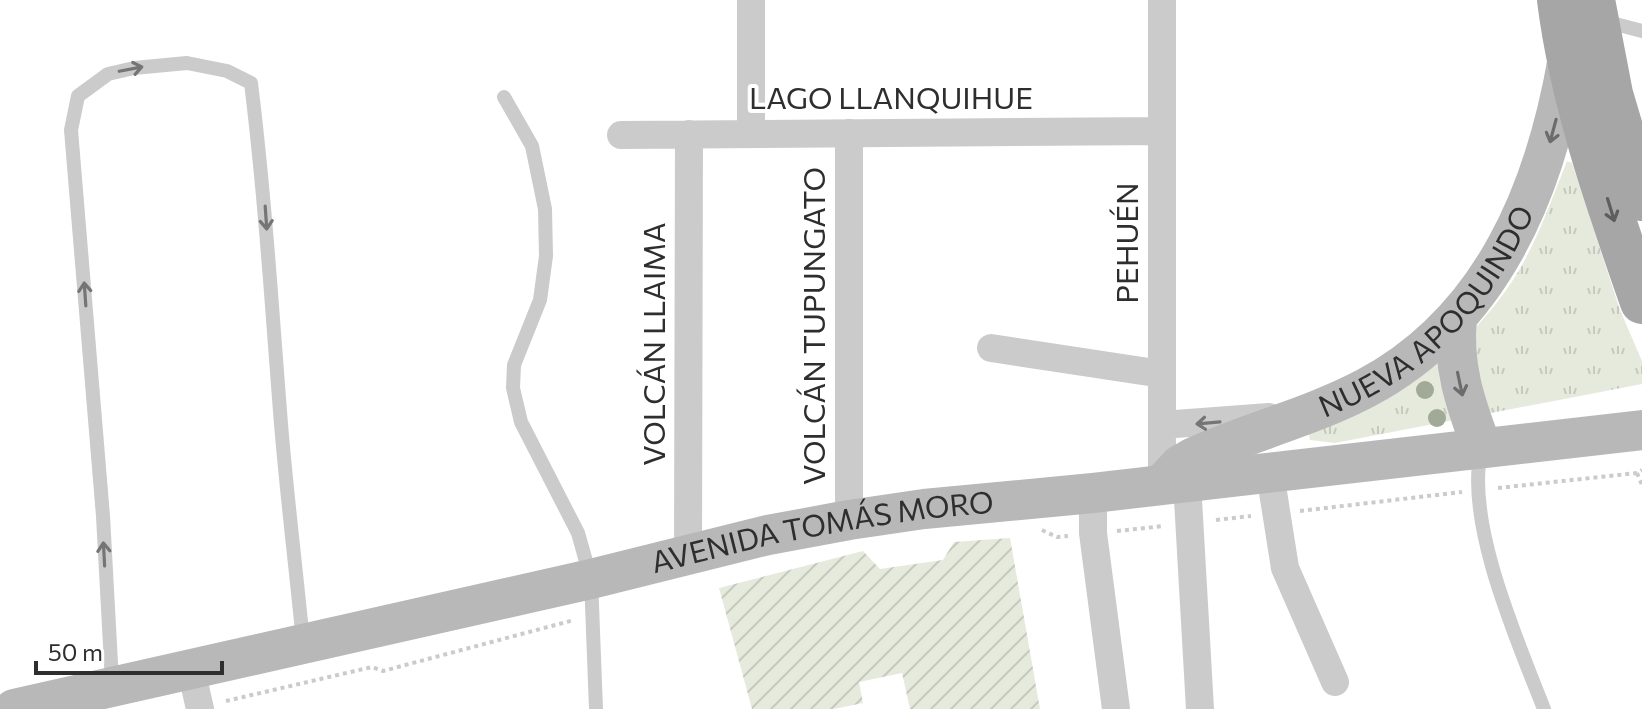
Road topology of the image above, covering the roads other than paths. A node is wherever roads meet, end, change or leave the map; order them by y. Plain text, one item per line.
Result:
1 (751, 0) edge
2 (1162, 0) edge
3 (1582, 6) edge
4 (1642, 31) edge
5 (1568, 54) junction
6 (504, 97) dead end
7 (1162, 131) junction
8 (849, 133) junction
9 (689, 134) junction
10 (751, 134) junction
11 (621, 135) dead end
12 (1642, 199) edge
13 (1642, 302) edge
14 (1457, 317) junction
15 (991, 348) dead end
16 (1162, 374) junction
17 (1339, 400) junction
18 (1162, 425) junction
19 (1642, 430) edge
20 (1482, 448) junction
21 (1270, 473) junction
22 (1174, 484) junction
23 (1093, 493) junction
24 (849, 520) junction
25 (688, 554) junction
26 (591, 579) junction
27 (303, 644) junction
28 (1335, 682) dead end
29 (112, 687) junction
30 (197, 695) edge
31 (14, 709) edge
32 (596, 709) edge
33 (1116, 709) edge
34 (1200, 709) edge
35 (1544, 709) edge

1 - 10 street
2 - 7 street, PEHUÉN
3 - 4 lane
3 - 5 main road
3 - 12 main road
5 -> 13 main road
5 -> 14 main road, NUEVA APOQUINDO
6 - 26 lane
7 - 8 street, LAGO LLANQUIHUE
7 - 16 street, PEHUÉN
8 - 10 street, LAGO LLANQUIHUE
8 - 24 street, VOLCÁN TUPUNGATO
9 - 10 street, LAGO LLANQUIHUE
9 - 11 street, LAGO LLANQUIHUE
9 - 25 street, VOLCÁN LLAIMA
14 - 17 main road, NUEVA APOQUINDO
14 -> 20 main road
15 - 16 street
16 - 18 street, PEHUÉN
17 -> 18 street, NUEVA APOQUINDO
17 - 22 main road
18 - 22 street, PEHUÉN
19 - 20 main road, AVENIDA TOMÁS MORO
20 - 21 main road, AVENIDA TOMÁS MORO
20 - 35 lane
21 - 22 main road, AVENIDA TOMÁS MORO
21 - 28 street
22 - 23 main road, AVENIDA TOMÁS MORO
22 - 34 street, PEHUÉN
23 - 24 main road, AVENIDA TOMÁS MORO
23 - 33 street
24 - 25 main road, AVENIDA TOMÁS MORO
25 - 26 main road, AVENIDA TOMÁS MORO
26 - 27 main road, AVENIDA TOMÁS MORO
26 - 32 lane
29 -> 27 lane
27 - 30 main road, AVENIDA TOMÁS MORO
29 - 30 main road, AVENIDA TOMÁS MORO
29 - 31 main road, AVENIDA TOMÁS MORO

